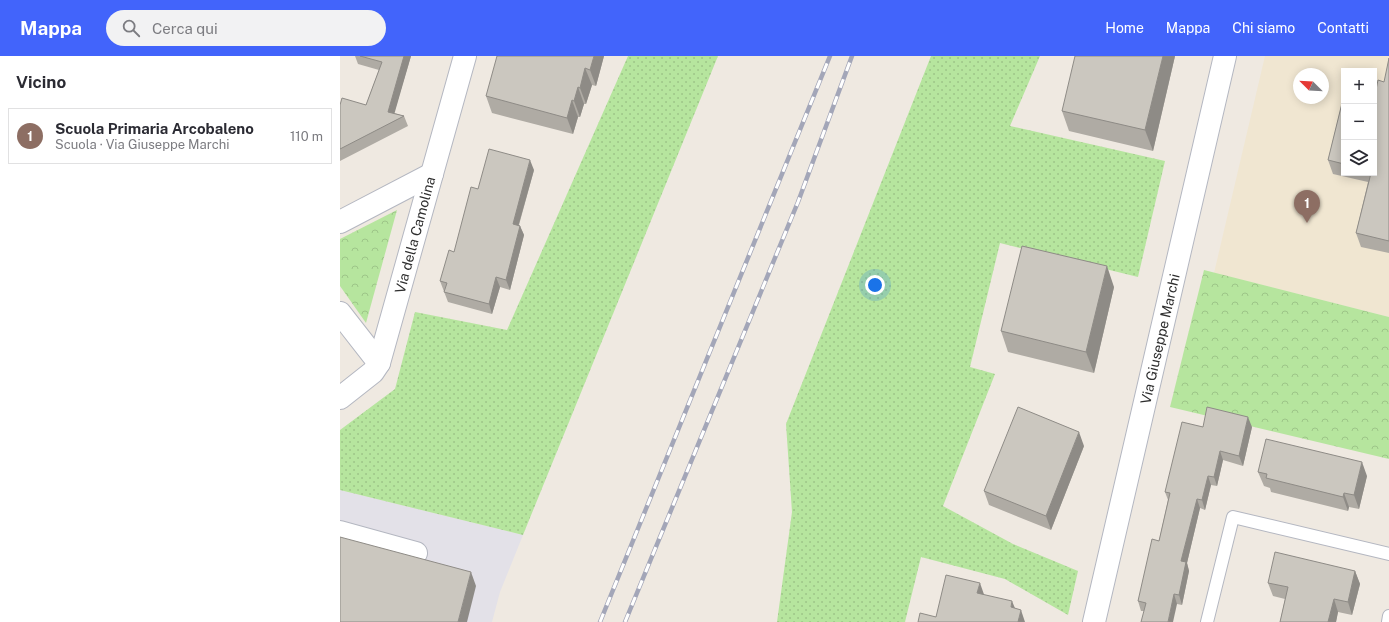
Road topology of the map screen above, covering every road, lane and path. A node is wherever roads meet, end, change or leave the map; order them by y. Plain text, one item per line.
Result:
1 (465, 56) edge
2 (1225, 56) edge
3 (432, 174) junction
4 (340, 222) edge
5 (340, 313) edge
6 (379, 363) junction
7 (340, 398) edge
8 (340, 532) edge
9 (416, 553) dead end
10 (1389, 554) edge
11 (1389, 616) edge
12 (1094, 622) edge
13 (1208, 622) edge
14 (1388, 622) edge

1 - 3 street, Via della Camolina
2 - 12 street, Via Giuseppe Marchi
3 - 4 street
3 - 6 street, Via della Camolina
5 - 6 street
6 - 7 street, Via della Camolina
8 - 9 street
10 - 13 lane
11 - 14 lane

